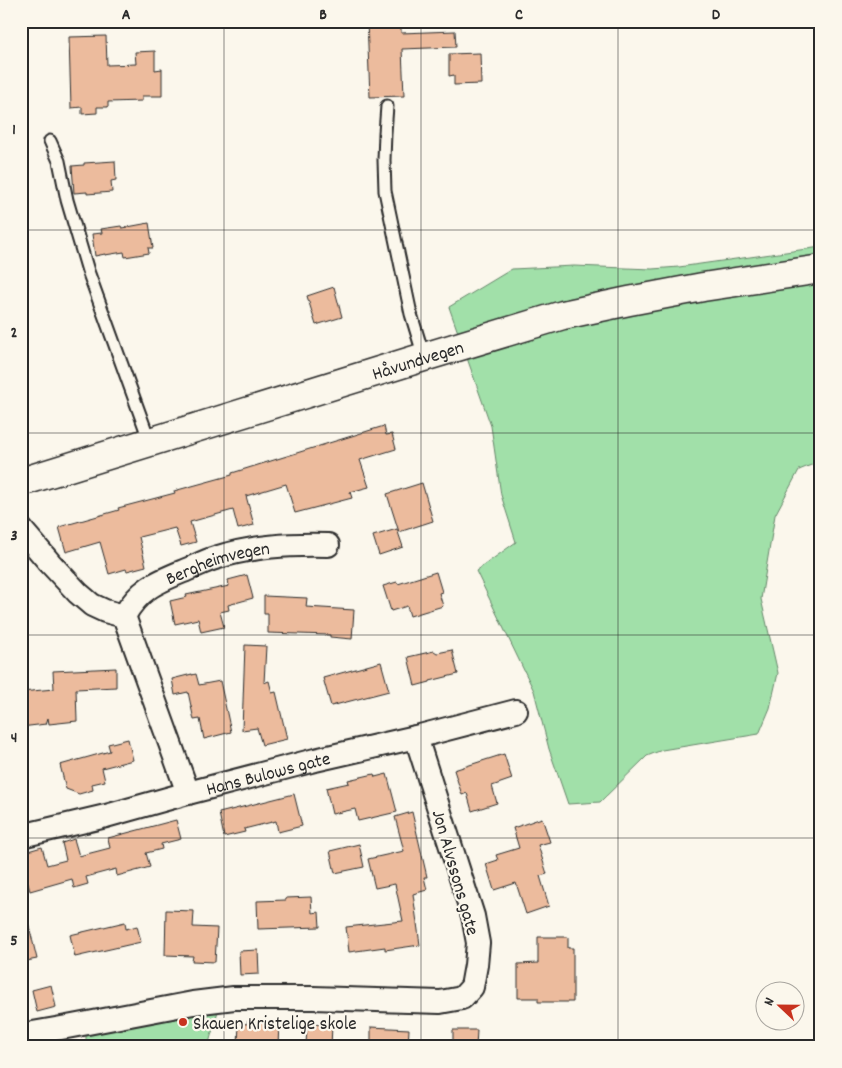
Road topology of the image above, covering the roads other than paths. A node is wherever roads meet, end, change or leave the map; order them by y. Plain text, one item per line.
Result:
1 (387, 106) dead end
2 (50, 141) dead end
3 (821, 268) edge
4 (424, 357) junction
5 (150, 442) junction
6 (21, 482) edge
7 (21, 529) edge
8 (328, 545) dead end
9 (124, 616) junction
10 (516, 710) dead end
11 (416, 737) junction
12 (188, 793) junction
13 (21, 836) edge
14 (21, 1035) edge
15 (70, 1037) edge

1 - 4 lane
2 - 5 lane
3 - 4 main road, Håvundvegen
4 - 5 main road, Håvundvegen
5 - 6 main road, Håvundvegen
7 - 9 street
8 - 9 street, Bergheimvegen
9 - 12 street
10 - 11 street, Hans Bulows gate
11 - 12 street, Hans Bulows gate
11 - 15 street, Jon Alvssons gate
12 - 13 street, Hans Bulows gate
14 - 15 street, Jon Alvssons gate

